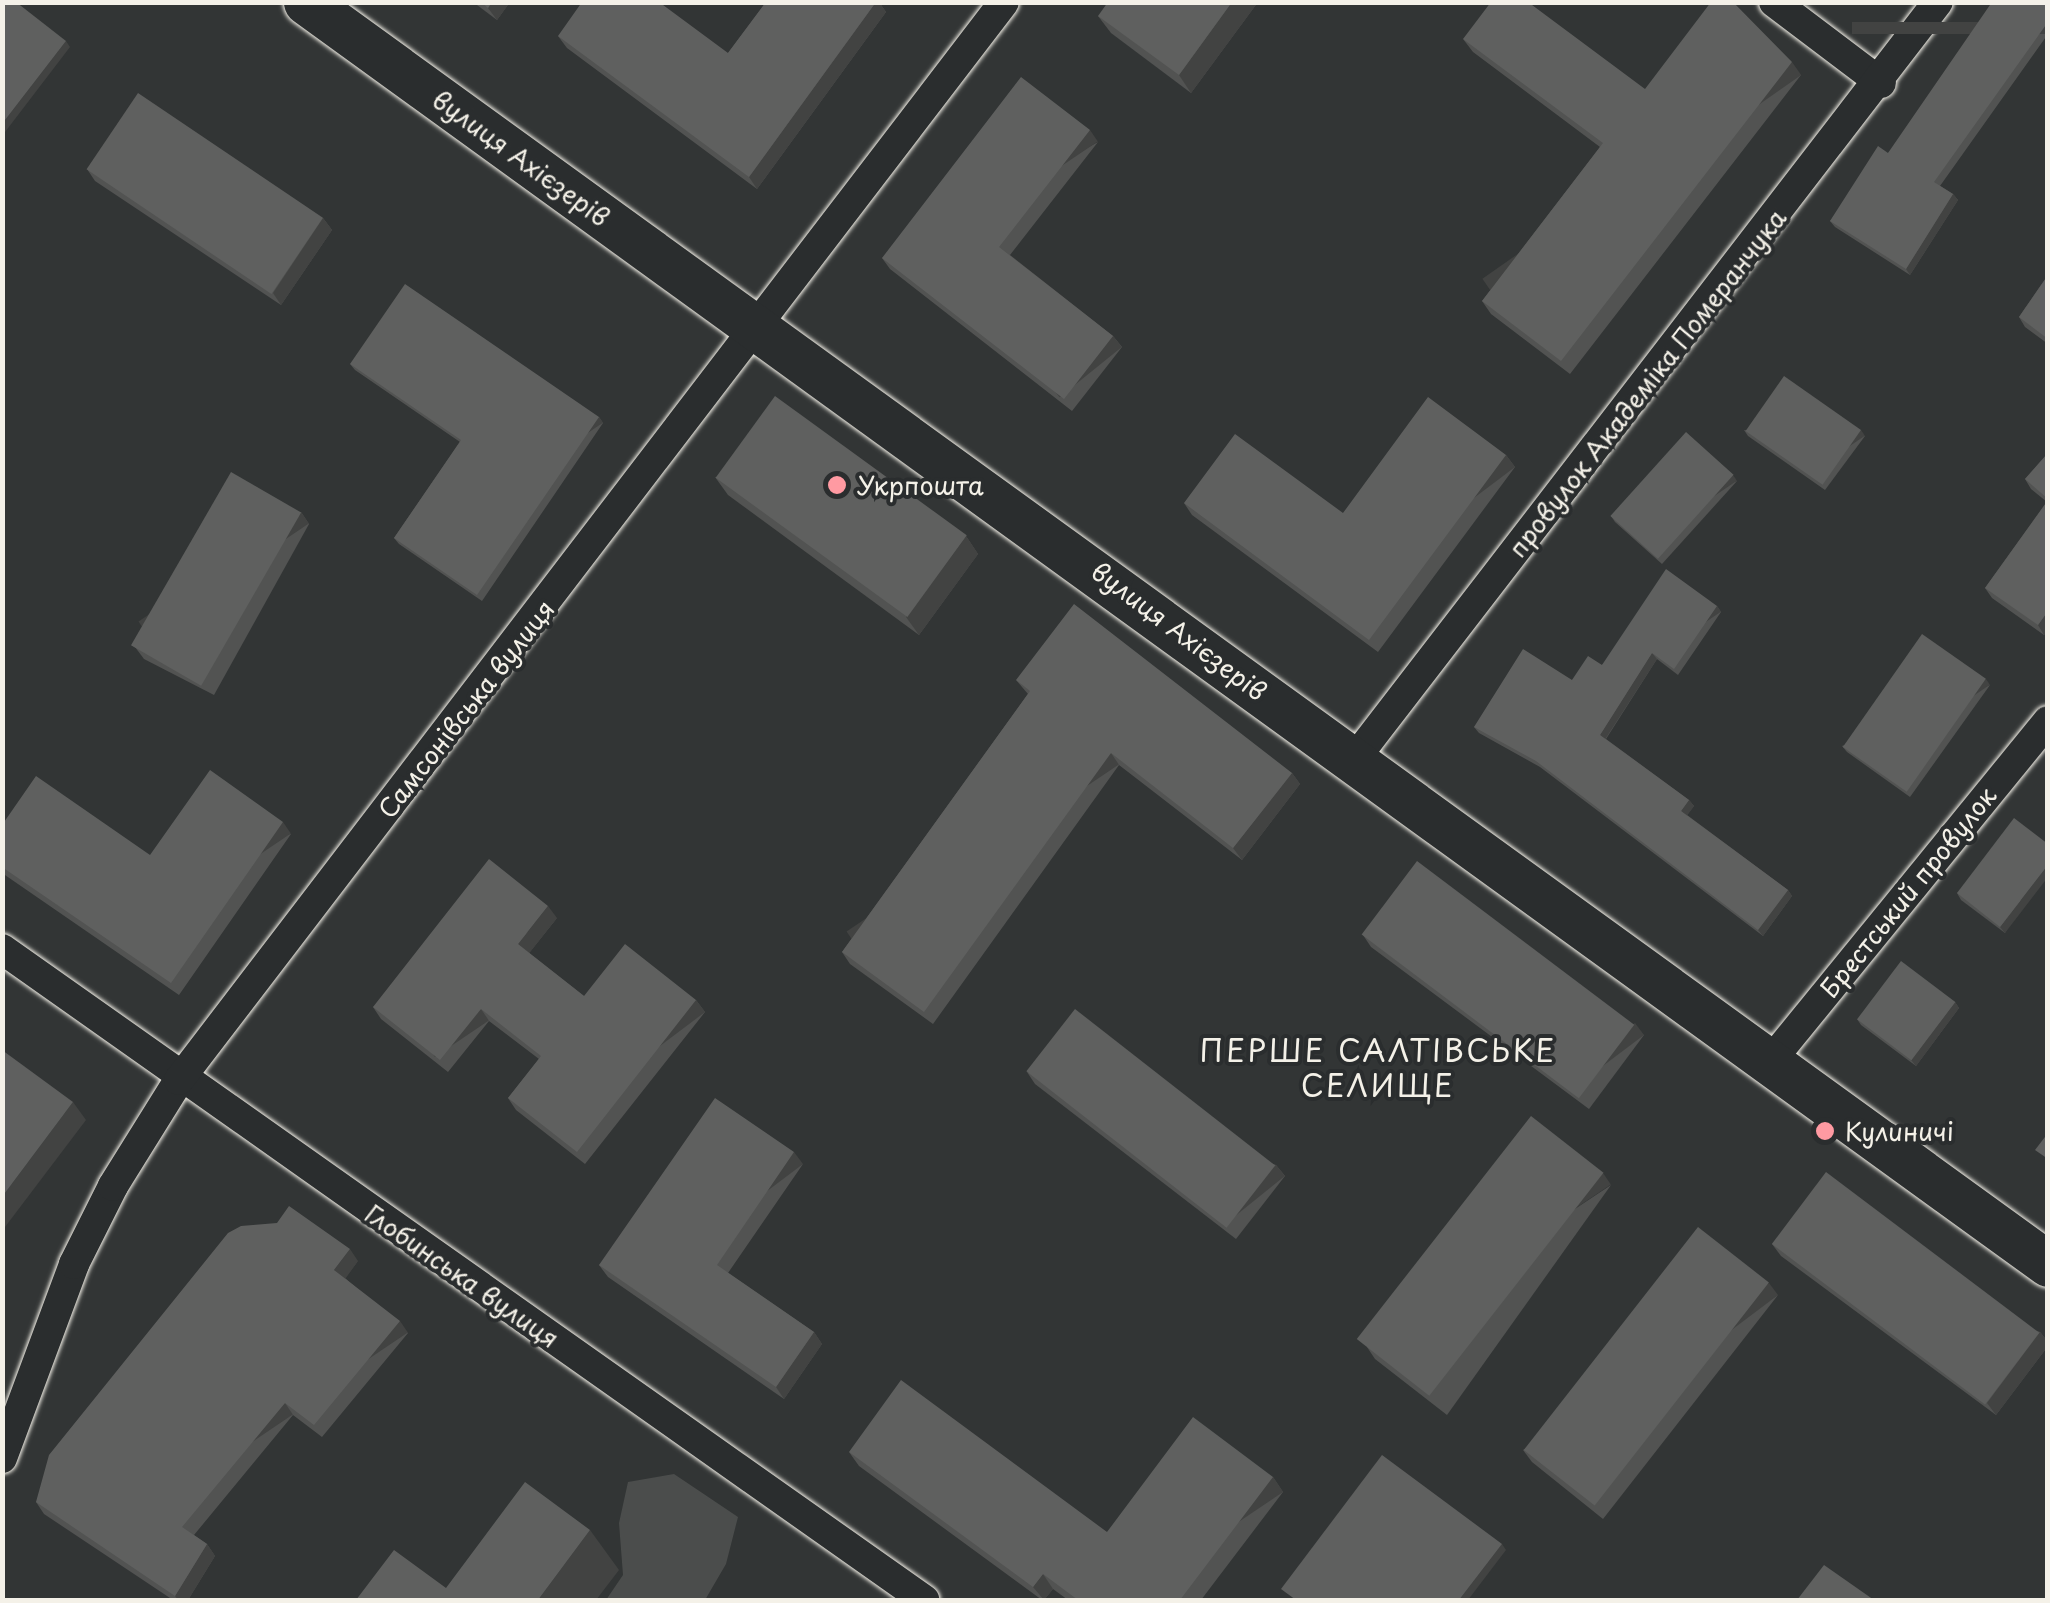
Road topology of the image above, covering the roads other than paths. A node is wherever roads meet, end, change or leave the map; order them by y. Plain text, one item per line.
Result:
1 (306, 2) edge
2 (1004, 2) edge
3 (1774, 2) edge
4 (1938, 2) edge
5 (1881, 83) junction
6 (759, 330) junction
7 (2048, 721) edge
8 (1353, 761) junction
9 (2, 948) edge
10 (1769, 1063) junction
11 (180, 1080) junction
12 (2048, 1264) edge
13 (2, 1458) edge
14 (924, 1600) edge

1 - 6 main road, вулиця Ахієзерів
2 - 6 street, Самсонівська вулиця
3 - 5 street
4 - 5 street, провулок Академіка Померанчука
5 - 8 street, провулок Академіка Померанчука
6 - 8 main road, вулиця Ахієзерів
6 - 11 street, Самсонівська вулиця
7 - 10 street, Брестський провулок
8 - 10 main road, вулиця Ахієзерів
9 - 11 street, Глобинська вулиця
10 - 12 main road, вулиця Ахієзерів
11 - 13 street, Самсонівська вулиця
11 - 14 street, Глобинська вулиця

